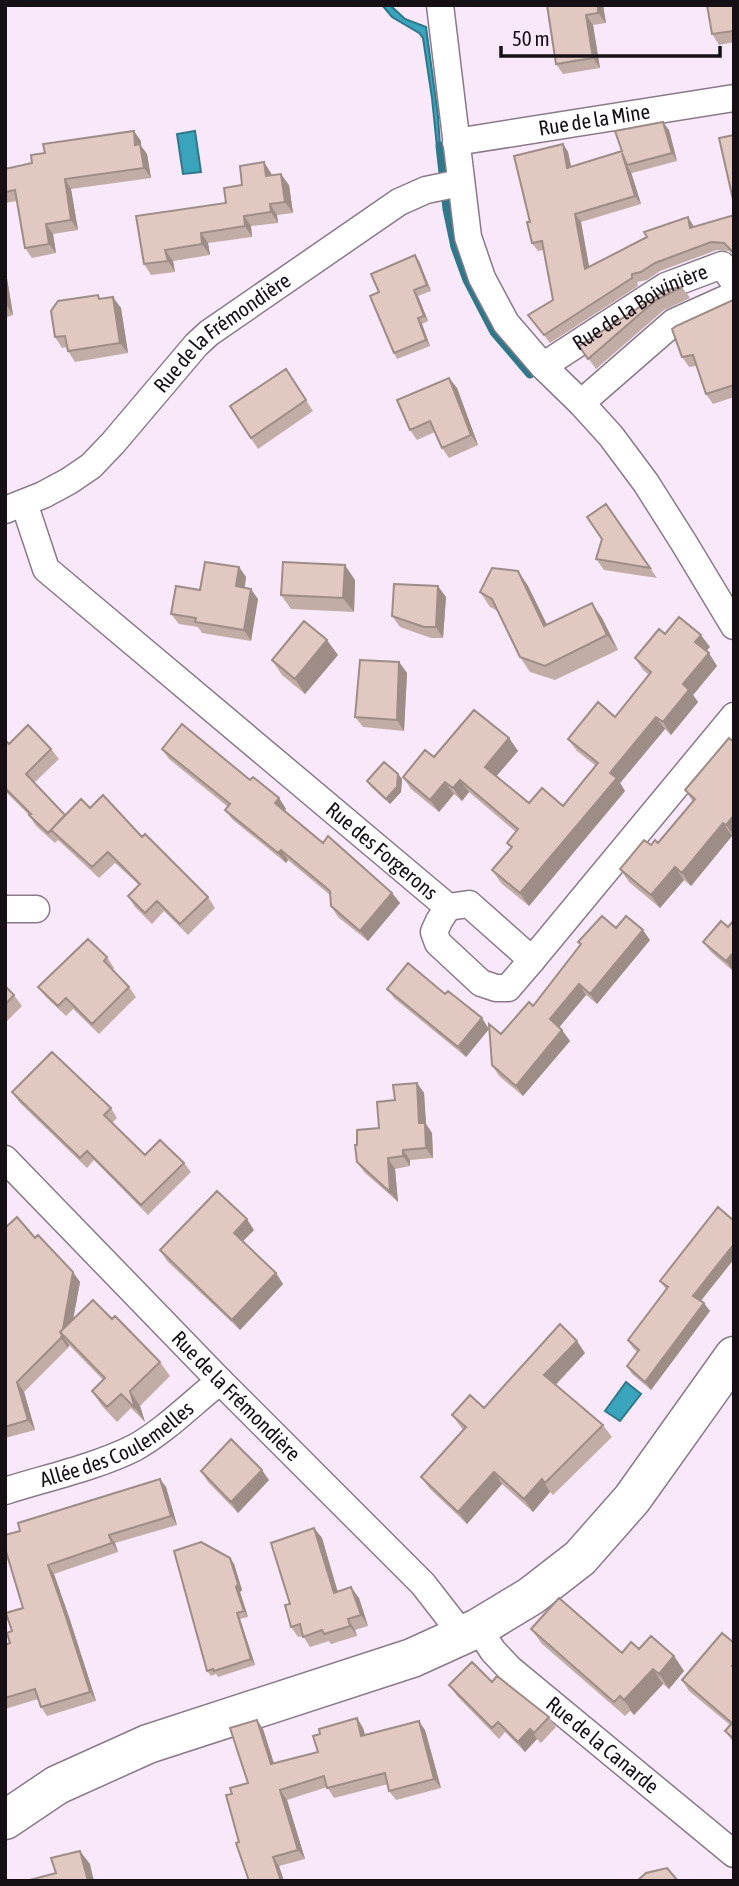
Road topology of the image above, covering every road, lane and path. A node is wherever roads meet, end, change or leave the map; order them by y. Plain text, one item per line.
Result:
1 (440, 5) edge
2 (734, 98) edge
3 (456, 142) junction
4 (446, 186) junction
5 (734, 282) edge
6 (734, 295) edge
7 (543, 366) junction
8 (581, 403) junction
9 (15, 506) edge
10 (734, 626) edge
11 (734, 716) edge
12 (448, 907) junction
13 (5, 909) edge
14 (36, 909) dead end
15 (532, 960) junction
16 (5, 1159) edge
17 (734, 1356) edge
18 (220, 1381) junction
19 (5, 1491) edge
20 (469, 1633) junction
21 (5, 1820) edge
22 (734, 1854) edge

1 - 3 street
2 - 3 street, Rue de la Mine
3 - 4 street
4 - 7 street
4 - 9 street, Rue de la Frémondière
5 - 7 street, Rue de la Boivinière
6 - 8 street, Rue de la Boivinière
7 - 8 street
8 - 10 street
9 - 12 street, Rue des Forgerons
11 - 15 street
12 - 15 street, Rue des Forgerons
12 - 15 street
13 - 14 street
16 - 18 street, Rue de la Frémondière
17 - 20 main road
18 - 19 street, Allée des Coulemelles
18 - 20 street, Rue de la Frémondière
20 - 21 main road
20 - 22 street, Rue de la Canarde

